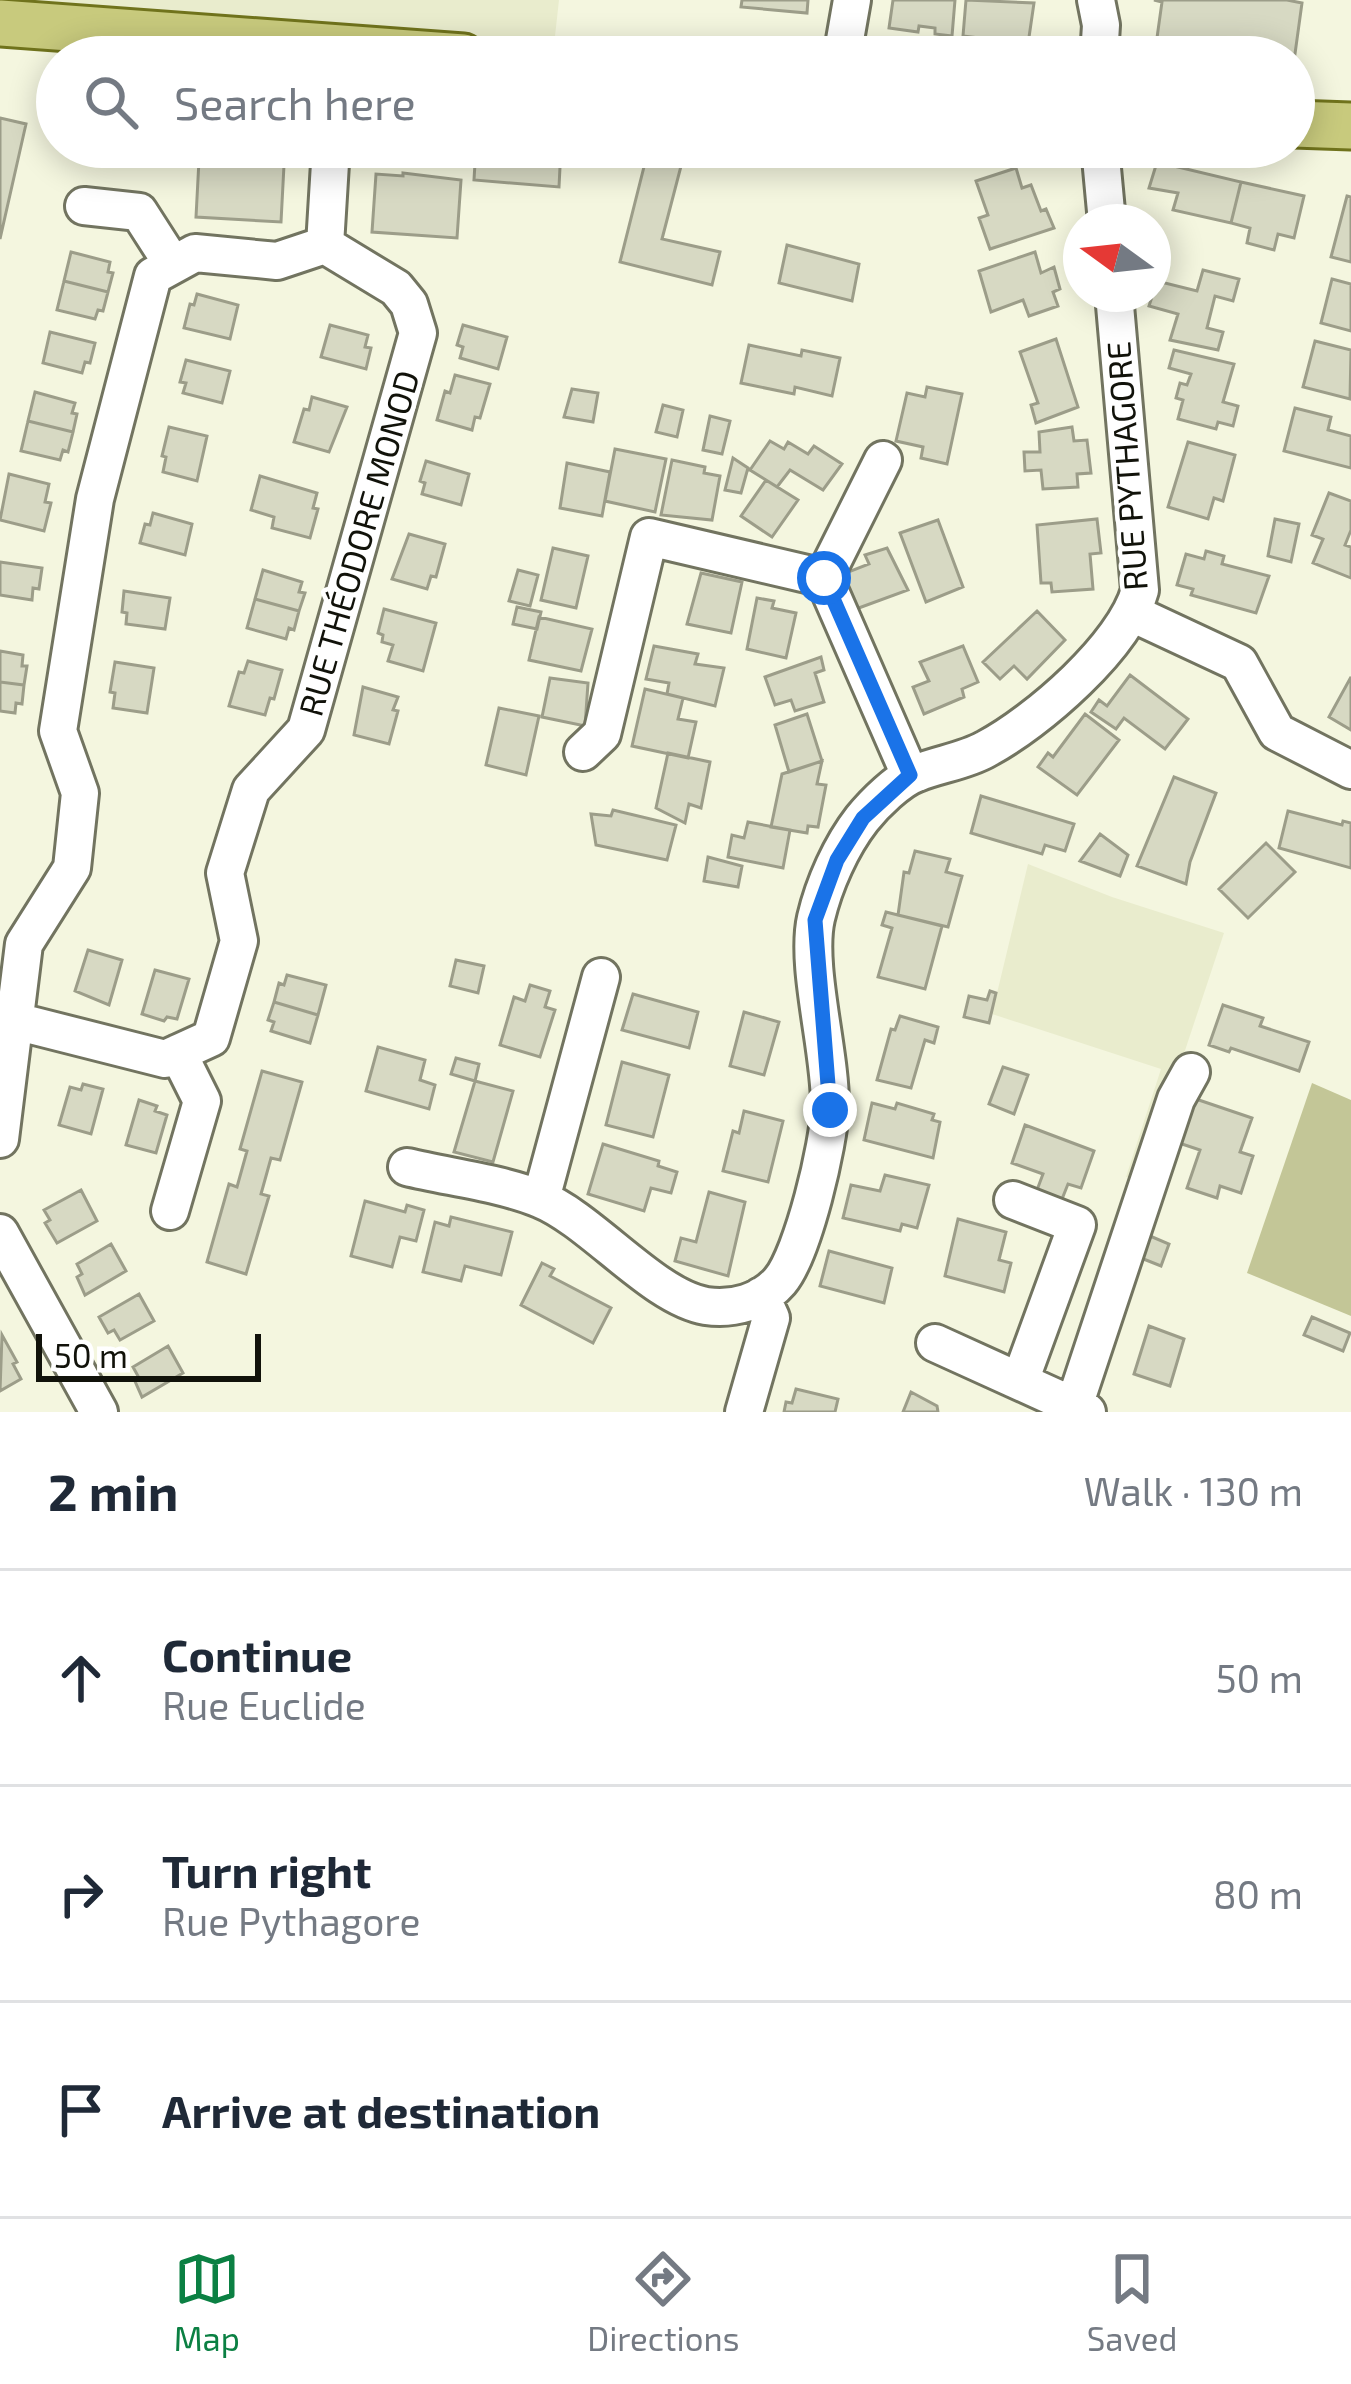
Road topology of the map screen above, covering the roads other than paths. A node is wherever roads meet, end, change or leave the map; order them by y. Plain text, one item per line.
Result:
1 (852, 0) edge
2 (1096, 0) edge
3 (0, 23) edge
4 (151, 36) edge
5 (846, 36) edge
6 (1100, 36) edge
7 (1315, 125) edge
8 (1351, 126) edge
9 (330, 168) edge
10 (1102, 168) edge
11 (1105, 204) edge
12 (84, 206) dead end
13 (325, 245) junction
14 (173, 265) junction
15 (1116, 312) edge
16 (883, 460) dead end
17 (824, 578) junction
18 (1134, 614) junction
19 (583, 752) dead end
20 (1351, 770) edge
21 (910, 775) junction
22 (602, 977) dead end
23 (15, 1021) junction
24 (178, 1053) junction
25 (1191, 1072) dead end
26 (0, 1139) edge
27 (407, 1167) dead end
28 (542, 1199) junction
29 (1012, 1200) dead end
30 (170, 1210) dead end
31 (0, 1233) edge
32 (761, 1296) junction
33 (935, 1343) dead end
34 (1020, 1382) junction
35 (1080, 1409) edge
36 (99, 1412) edge
37 (744, 1412) edge

1 - 5 street
2 - 6 street
3 - 4 main road
7 - 8 main road
9 - 13 street
10 - 11 street
12 - 14 street
13 - 14 street
13 - 24 street, RUE THÉODORE MONOD
14 - 23 street
15 - 18 street, RUE PYTHAGORE
16 - 17 street
17 - 19 street
17 - 21 street
18 - 20 street
18 - 21 street, RUE PYTHAGORE
21 - 32 street, RUE PYTHAGORE
22 - 28 street
23 - 24 street
23 - 26 street
24 - 30 street
25 - 35 street
27 - 28 street
28 - 32 street
29 - 34 street
31 - 36 street
32 - 37 street
33 - 34 street
34 - 35 street

